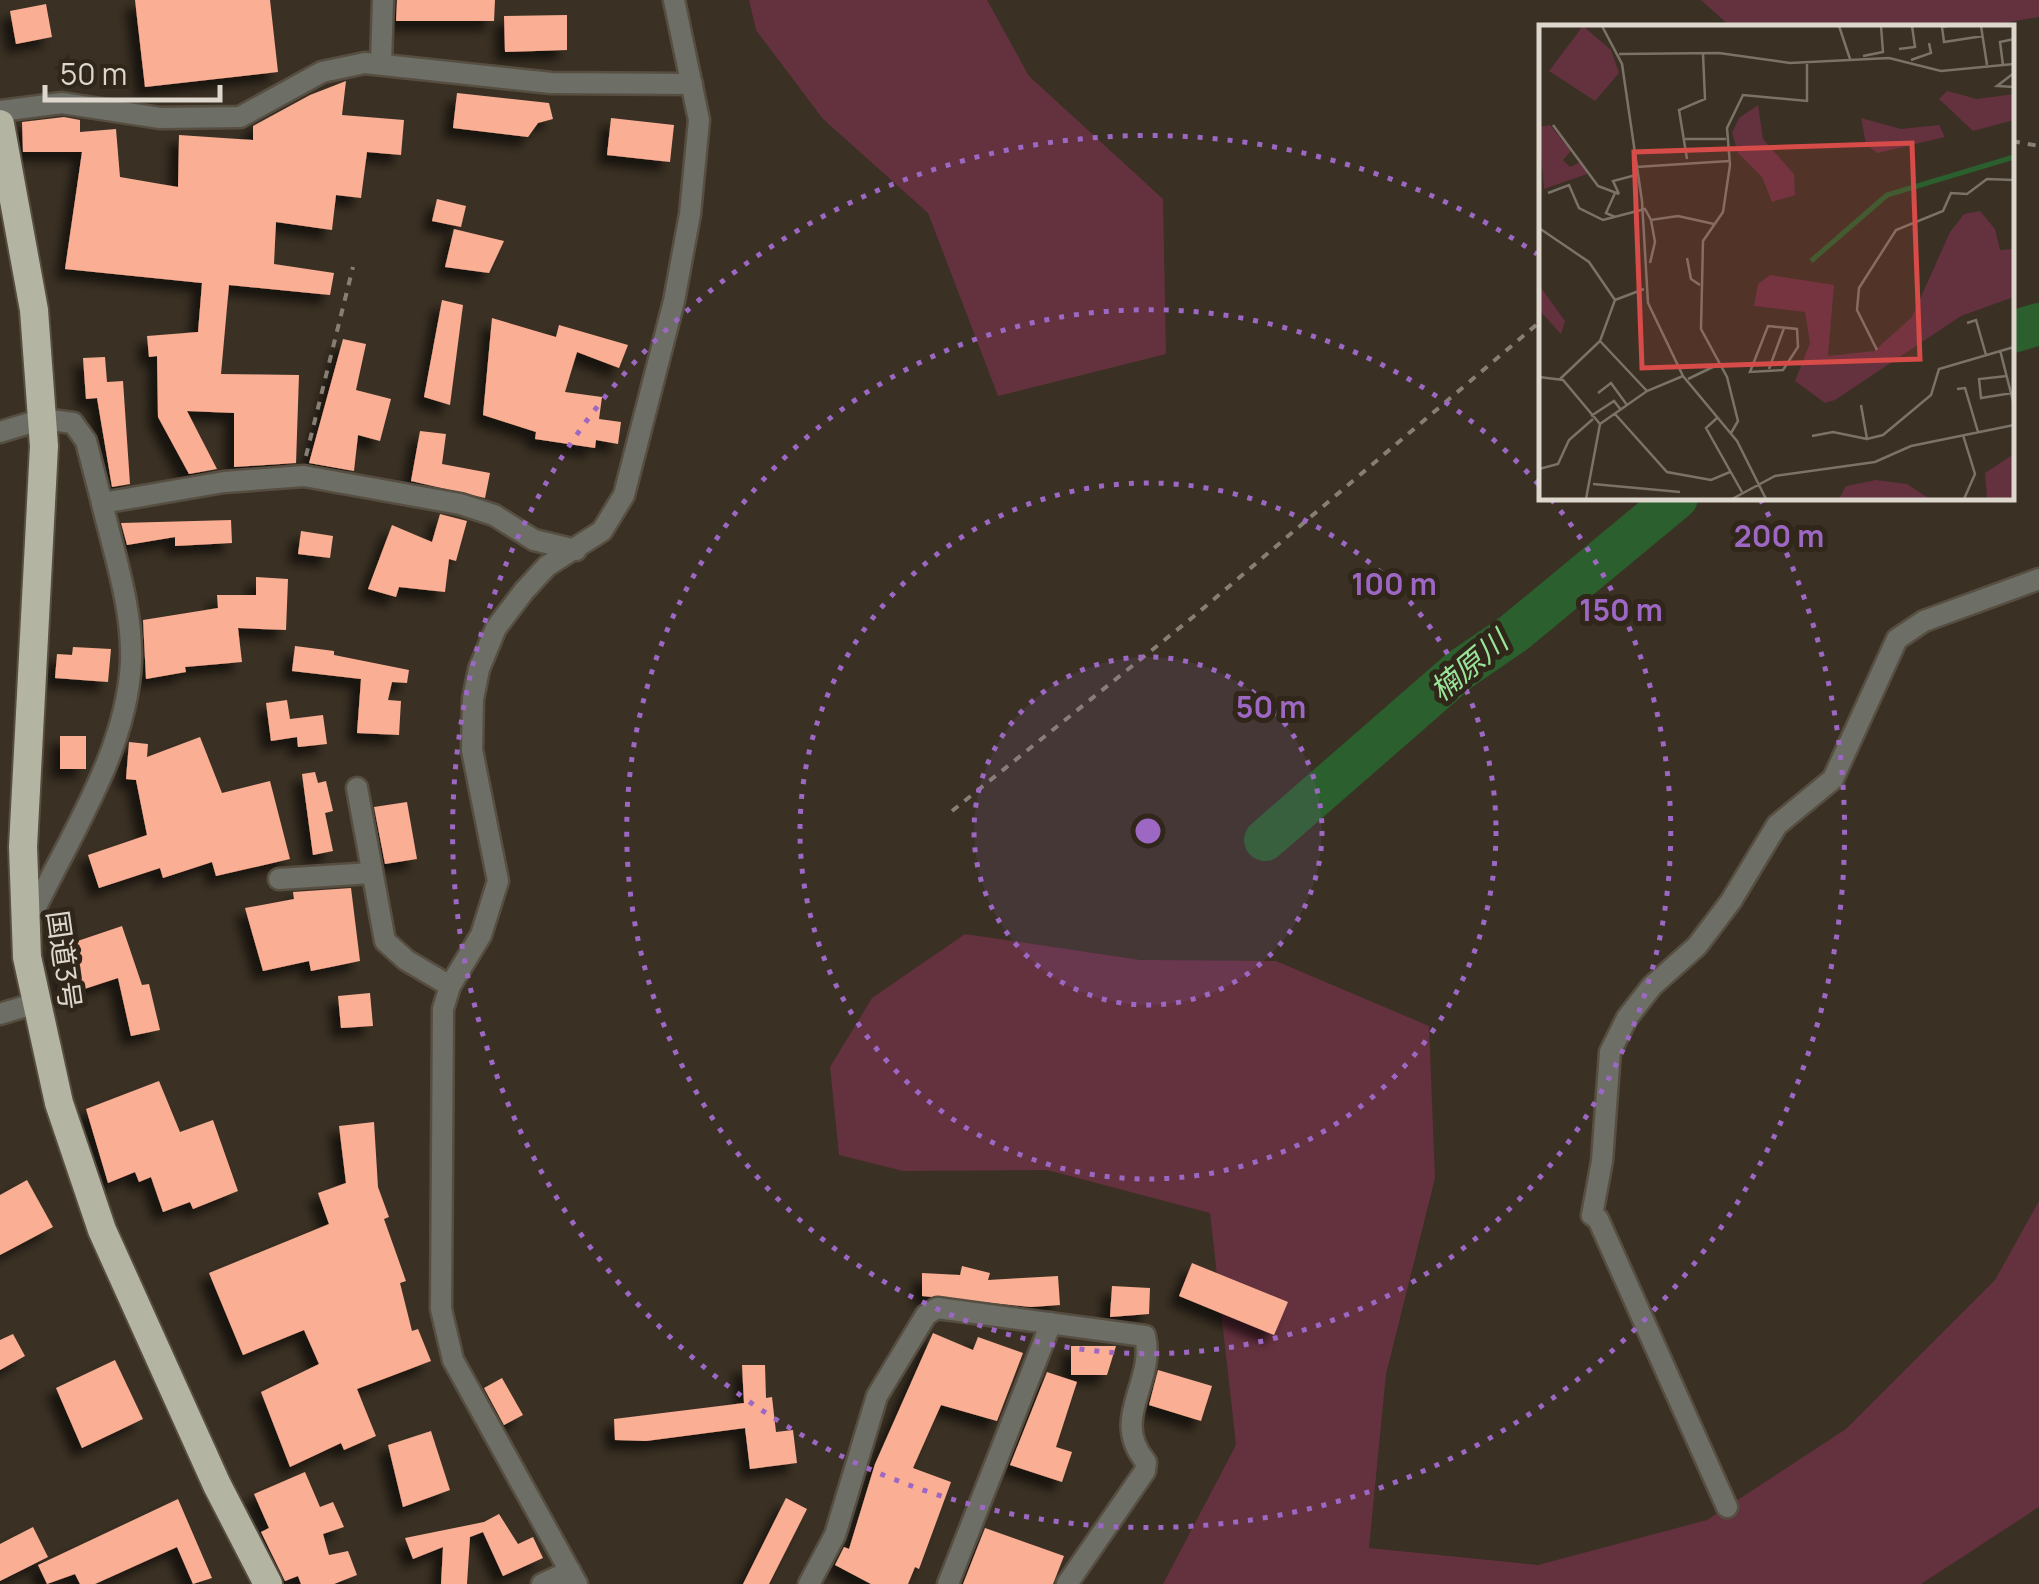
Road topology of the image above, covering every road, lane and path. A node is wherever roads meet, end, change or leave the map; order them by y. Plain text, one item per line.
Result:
1 (383, 0) edge
2 (674, 0) edge
3 (381, 64) junction
4 (692, 84) junction
5 (0, 111) edge
6 (0, 124) edge
7 (2014, 141) edge
8 (2039, 146) edge
9 (4, 171) edge
10 (353, 267) dead end
11 (1539, 323) edge
12 (43, 419) junction
13 (0, 432) edge
14 (304, 476) junction
15 (102, 503) junction
16 (576, 550) junction
17 (2039, 580) edge
18 (357, 788) dead end
19 (952, 811) dead end
20 (372, 873) junction
21 (279, 879) dead end
22 (24, 908) junction
23 (450, 986) junction
24 (36, 1003) junction
25 (0, 1014) edge
26 (1051, 1323) junction
27 (1727, 1507) dead end
28 (574, 1577) edge
29 (268, 1584) edge
30 (542, 1584) edge
31 (809, 1584) edge
32 (948, 1584) edge
33 (1067, 1584) edge

1 - 3 street
2 - 4 street
3 - 4 street
3 - 5 street
4 - 16 street
6 - 9 highway, 国道3号
7 - 8 path
9 - 12 highway, 国道3号
10 - 14 path
11 - 19 path
12 - 13 street
12 - 15 street
12 - 22 highway, 国道3号
14 - 15 street
14 - 16 street
15 - 22 street
16 - 23 street
17 - 27 street
18 - 20 street
20 - 21 street
20 - 23 street
22 - 24 highway, 国道3号
23 - 28 street
24 - 25 street
24 - 29 highway, 国道3号
26 - 31 street
26 - 32 street
26 - 33 street
28 - 30 street

